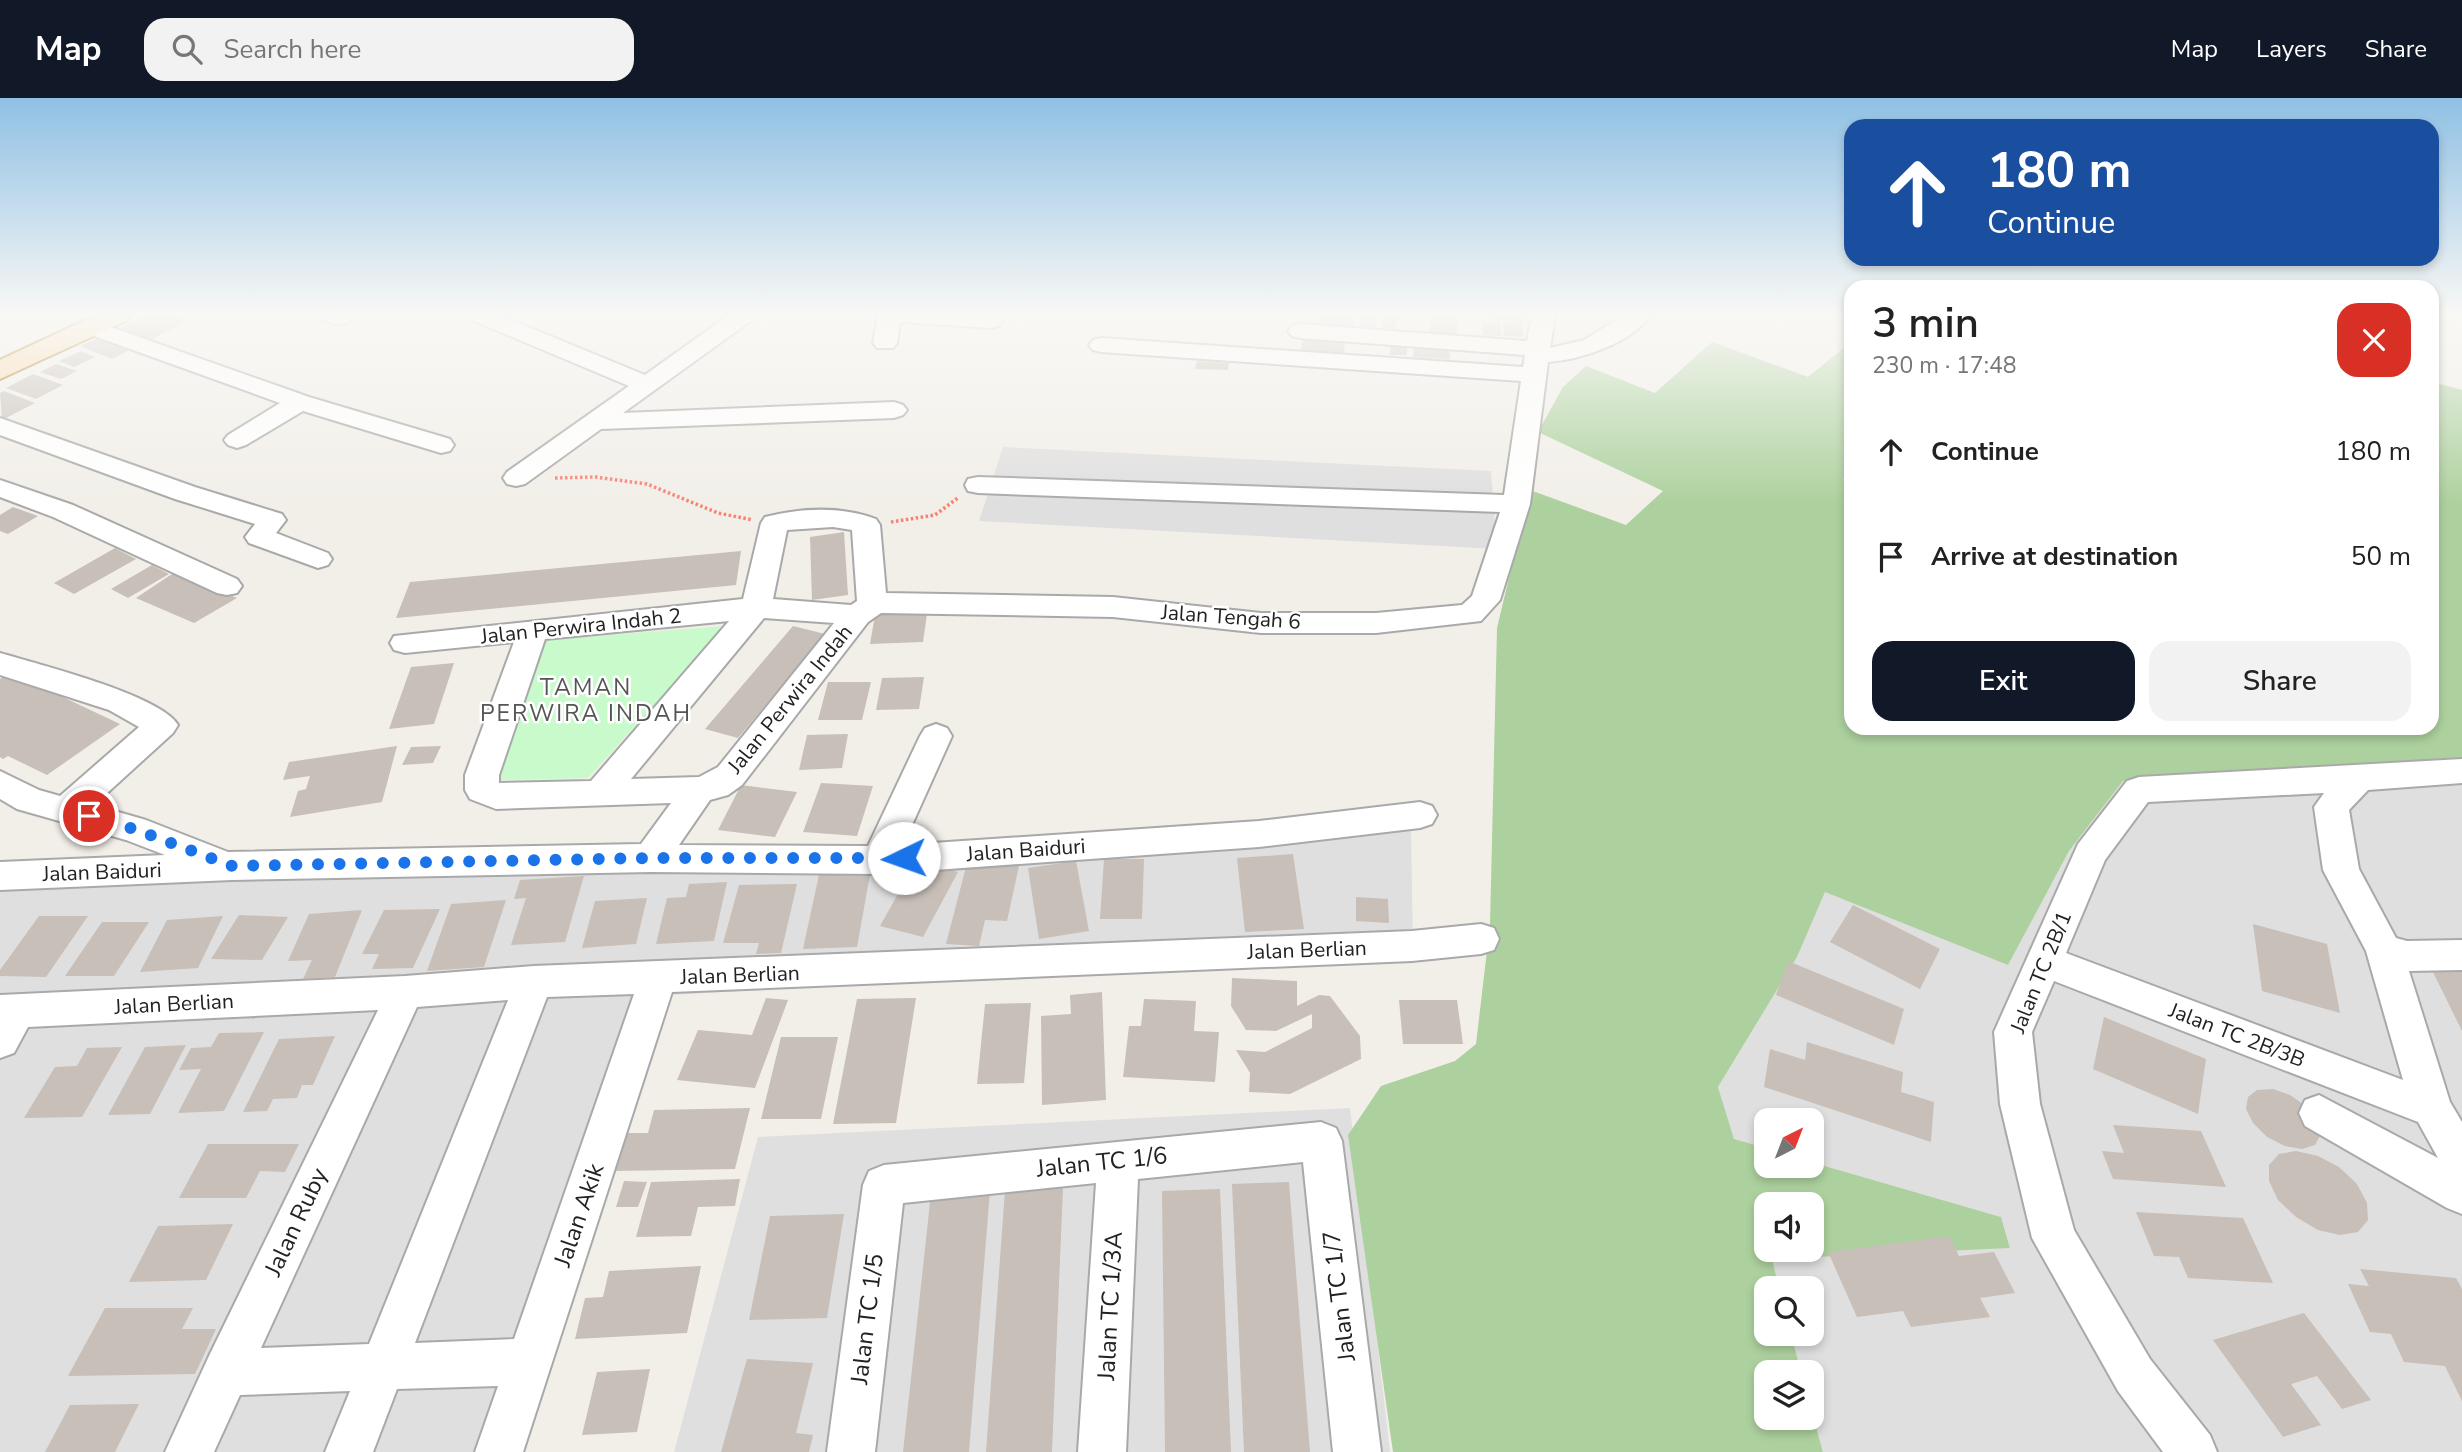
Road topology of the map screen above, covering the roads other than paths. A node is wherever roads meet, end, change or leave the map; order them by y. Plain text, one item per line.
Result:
1 (238, 378) edge
2 (632, 378) edge
3 (654, 378) edge
4 (1534, 378) edge
5 (646, 384) junction
6 (300, 402) junction
7 (894, 410) dead end
8 (593, 422) junction
9 (0, 426) edge
10 (237, 440) dead end
11 (441, 445) dead end
12 (518, 477) road end
13 (978, 485) road end
14 (0, 488) edge
15 (1516, 504) junction
16 (318, 559) dead end
17 (226, 586) dead end
18 (756, 608) junction
19 (865, 610) junction
20 (533, 631) junction
21 (405, 643) dead end
22 (0, 664) edge
23 (936, 736) dead end
24 (2462, 771) edge
25 (2359, 779) junction
26 (0, 785) edge
27 (699, 790) junction
28 (600, 793) junction
29 (67, 809) junction
30 (1420, 815) dead end
31 (651, 858) junction
32 (879, 860) junction
33 (232, 866) junction
34 (0, 876) edge
35 (1481, 939) dead end
36 (2384, 950) junction
37 (2462, 955) edge
38 (2043, 961) junction
39 (658, 978) junction
40 (534, 982) junction
41 (405, 992) junction
42 (5, 1022) edge
43 (2432, 1109) junction
44 (2319, 1113) dead end
45 (1321, 1141) joint
46 (1118, 1160) junction
47 (2462, 1160) edge
48 (884, 1185) joint
49 (2462, 1194) edge
50 (530, 1362) junction
51 (384, 1367) junction
52 (225, 1373) junction
53 (189, 1452) edge
54 (349, 1452) edge
55 (499, 1452) edge
56 (851, 1452) edge
57 (1102, 1452) edge
58 (1357, 1452) edge
59 (2193, 1452) edge

1 - 6 street
2 - 5 street
3 - 5 street
4 - 15 street, Jalan Tengah 6
5 - 8 street
6 - 10 street
6 - 11 street
7 - 8 street
8 - 12 street
9 - 16 street
13 - 15 street
14 - 17 street
15 - 19 street, Jalan Tengah 6
18 - 19 street, Jalan Tengah 6
18 - 19 street
18 - 20 street, Jalan Perwira Indah 2
18 - 28 street
19 - 27 street, Jalan Perwira Indah
20 - 21 street, Jalan Perwira Indah 2
20 - 28 street, Jalan Perwira Indah
22 - 29 street
23 - 32 street
24 - 25 street, Jalan TC 2B/1
25 - 36 street
25 - 38 street, Jalan TC 2B/1
26 - 29 street
27 - 28 street, Jalan Perwira Indah
27 - 31 street
29 - 33 street
30 - 32 street, Jalan Baiduri
31 - 32 street, Jalan Baiduri
31 - 33 street, Jalan Baiduri
33 - 34 street, Jalan Baiduri
35 - 39 street, Jalan Berlian
36 - 37 street
36 - 43 street
38 - 43 street, Jalan TC 2B/3B
38 - 59 street, Jalan TC 2B/1
39 - 40 street, Jalan Berlian
39 - 50 street, Jalan Akik
40 - 41 street, Jalan Berlian
40 - 51 street
41 - 42 street, Jalan Berlian
41 - 52 street, Jalan Ruby
43 - 47 street
44 - 49 street
45 - 46 street, Jalan TC 1/6
45 - 58 street, Jalan TC 1/7
46 - 48 street, Jalan TC 1/6
46 - 57 street, Jalan TC 1/3A
48 - 56 street, Jalan TC 1/5
50 - 51 street
50 - 55 street, Jalan Akik
51 - 52 street
51 - 54 street
52 - 53 street, Jalan Ruby

